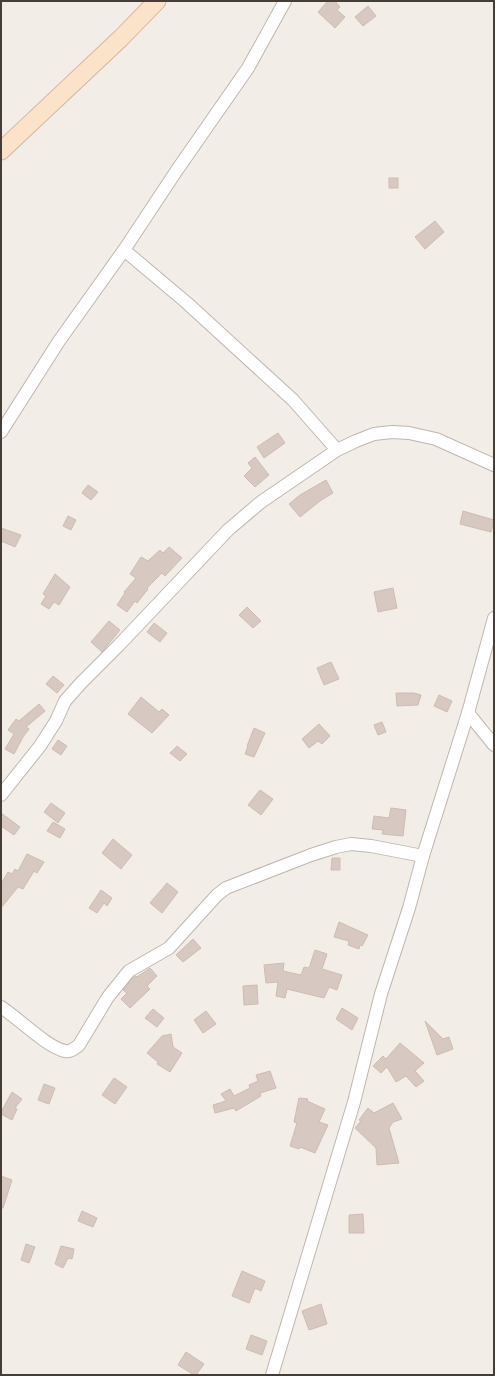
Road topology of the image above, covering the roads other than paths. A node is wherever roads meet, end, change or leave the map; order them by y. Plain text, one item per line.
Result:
1 (157, 1) edge
2 (285, 1) edge
3 (1, 151) edge
4 (124, 250) junction
5 (1, 432) edge
6 (337, 450) junction
7 (494, 465) edge
8 (494, 618) edge
9 (468, 713) junction
10 (494, 745) edge
11 (1, 795) edge
12 (422, 856) junction
13 (1, 1006) edge
14 (272, 1375) edge

1 - 3 main road
2 - 4 street
4 - 5 street
4 - 6 street
6 - 7 street
6 - 11 street
8 - 9 street
9 - 10 street
9 - 12 street
12 - 13 street
12 - 14 street

